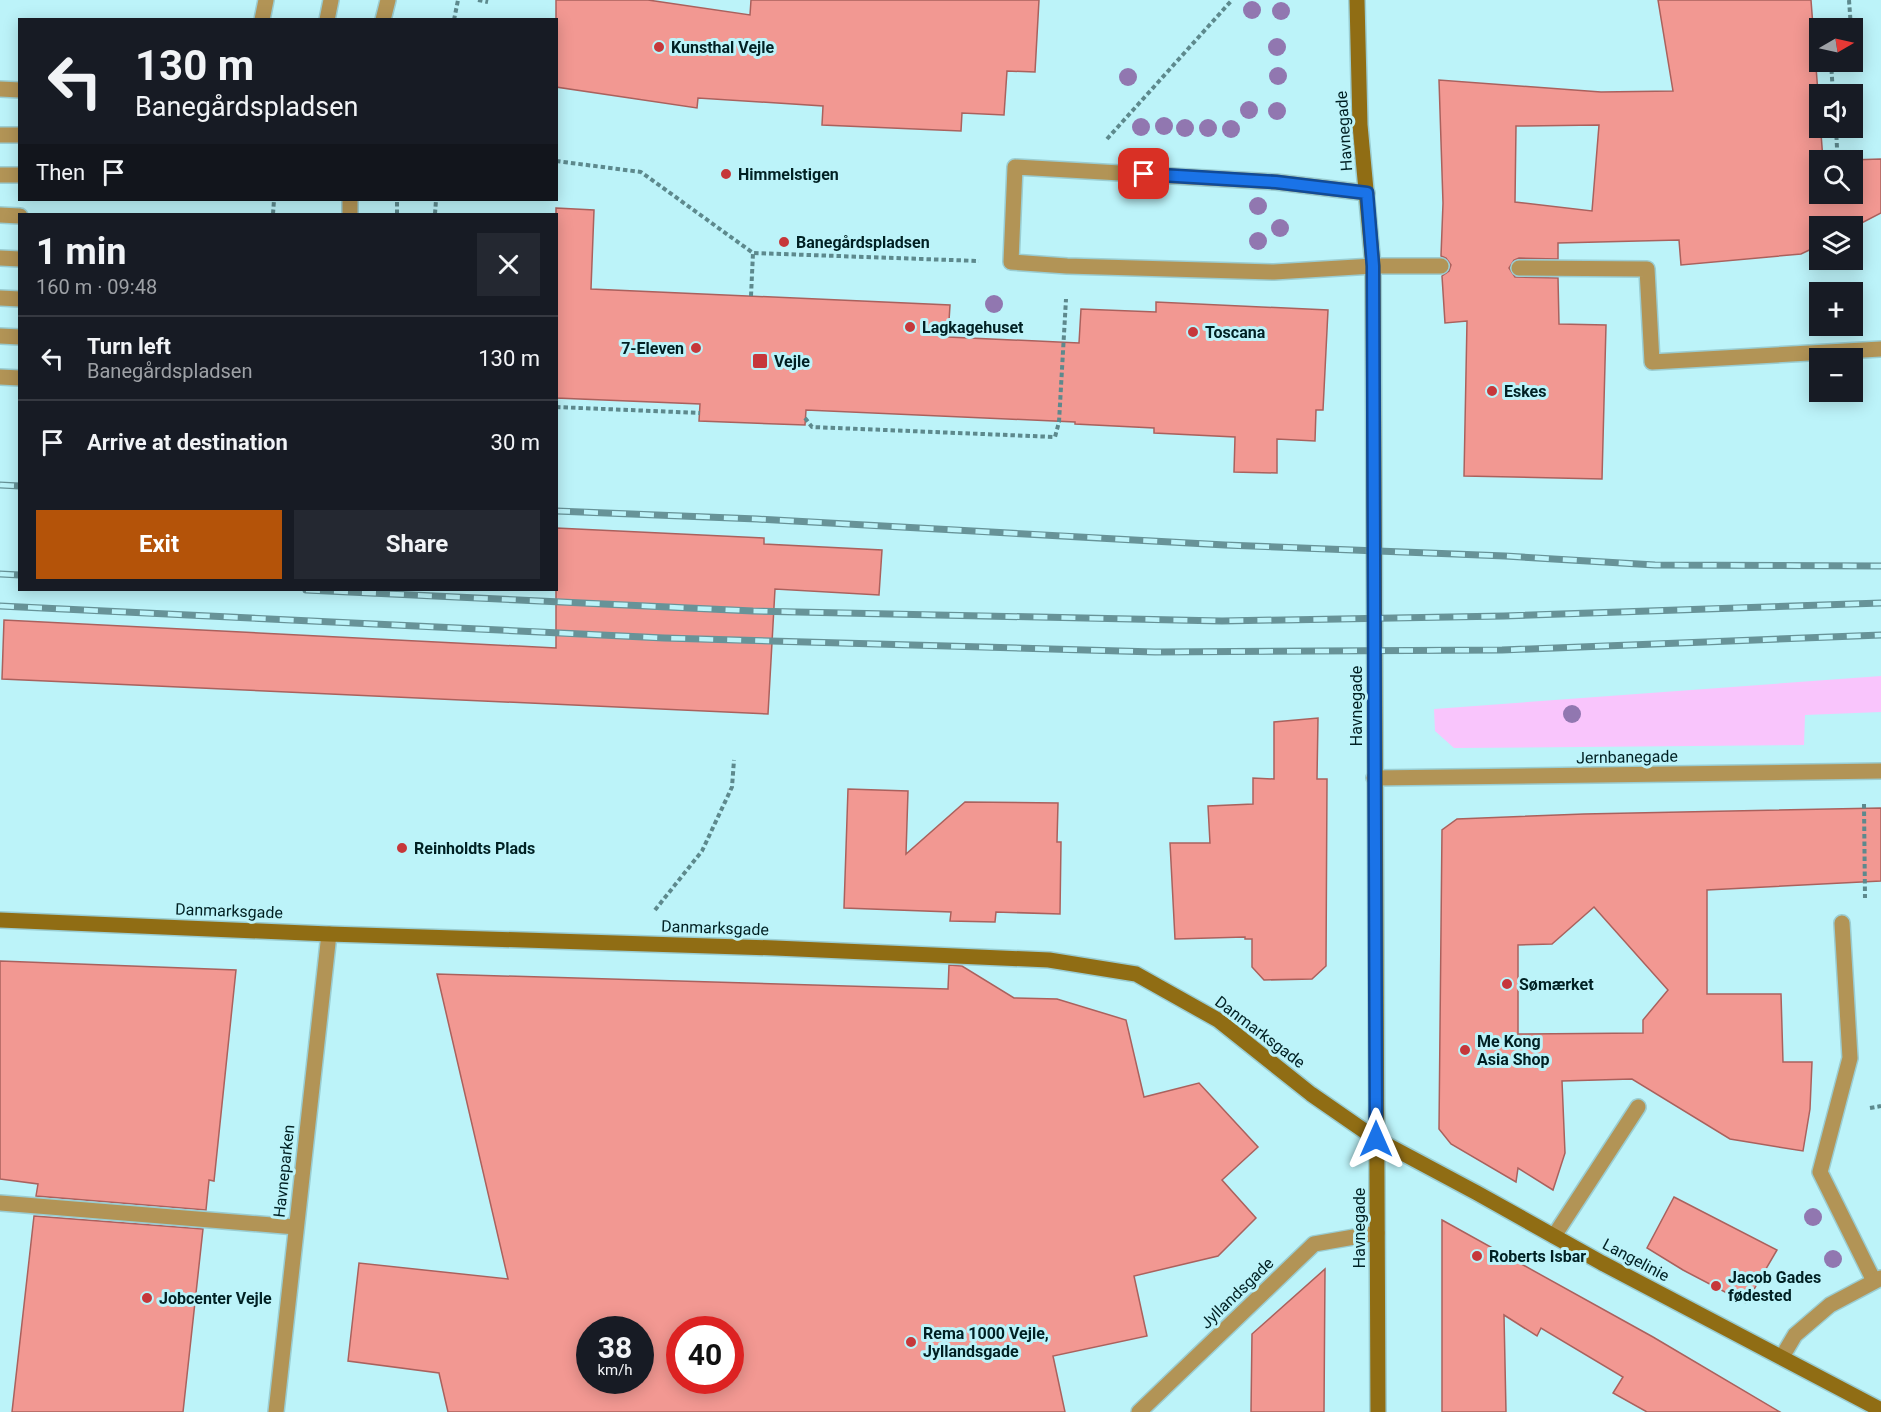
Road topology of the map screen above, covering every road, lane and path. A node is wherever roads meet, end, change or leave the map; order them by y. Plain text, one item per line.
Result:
1 (266, 0) edge
2 (331, 0) edge
3 (388, 0) edge
4 (458, 0) edge
5 (478, 0) edge
6 (1232, 0) edge
7 (1357, 0) edge
8 (1849, 0) edge
9 (488, 2) dead end
10 (262, 18) edge
11 (327, 18) edge
12 (384, 18) edge
13 (454, 18) edge
14 (1850, 18) edge
15 (0, 89) edge
16 (18, 90) edge
17 (0, 135) edge
18 (18, 135) edge
19 (1836, 138) edge
20 (1837, 148) dead end
21 (558, 161) edge
22 (1079, 171) junction
23 (0, 175) edge
24 (18, 175) edge
25 (1367, 193) junction
26 (0, 215) edge
27 (18, 216) edge
28 (753, 253) junction
29 (0, 258) edge
30 (18, 259) edge
31 (1011, 262) junction
32 (1067, 266) junction
33 (1373, 266) junction
34 (1441, 266) dead end
35 (1519, 268) dead end
36 (751, 296) dead end
37 (0, 298) edge
38 (18, 299) edge
39 (0, 336) edge
40 (18, 337) edge
41 (1881, 348) edge
42 (0, 378) edge
43 (18, 378) edge
44 (558, 407) edge
45 (700, 413) dead end
46 (805, 418) dead end
47 (734, 760) dead end
48 (1881, 771) edge
49 (1863, 772) junction
50 (1374, 778) junction
51 (1865, 900) dead end
52 (0, 920) edge
53 (1842, 923) dead end
54 (329, 933) junction
55 (628, 943) junction
56 (1638, 1107) dead end
57 (1376, 1139) junction
58 (0, 1203) edge
59 (296, 1227) junction
60 (1377, 1233) junction
61 (1554, 1236) junction
62 (1878, 1280) edge
63 (1782, 1357) junction
64 (1881, 1410) edge
65 (276, 1412) edge
66 (1139, 1412) edge
67 (1378, 1412) edge

1 - 10 street
2 - 11 street
3 - 12 street
4 - 13 path
5 - 9 path
6 - 22 path
7 - 25 main road, Havnegade
8 - 14 path
15 - 16 street
17 - 18 street
19 - 20 path
21 - 28 path
22 - 25 street
22 - 31 street
23 - 24 street
25 - 33 main road, Havnegade
26 - 27 street
28 - 31 path
28 - 36 path
29 - 30 street
31 - 32 street
32 - 33 street
32 - 46 path
33 - 34 street
33 - 50 main road, Havnegade
35 - 41 street
37 - 38 street
39 - 40 street
42 - 43 street
44 - 45 path
47 - 55 path
48 - 49 street, Jernbanegade
49 - 50 street, Jernbanegade
49 - 51 path
50 - 57 main road, Havnegade
52 - 54 main road, Danmarksgade
53 - 62 street
54 - 55 main road, Danmarksgade
54 - 59 street, Havneparken
55 - 57 main road, Danmarksgade
56 - 61 street
57 - 60 main road, Havnegade
57 - 61 main road, Langelinie
58 - 59 street
59 - 65 street, Havneparken
60 - 66 street, Jyllandsgade
60 - 67 main road, Havnegade
61 - 63 main road, Langelinie
62 - 63 street
63 - 64 main road, Langelinie

